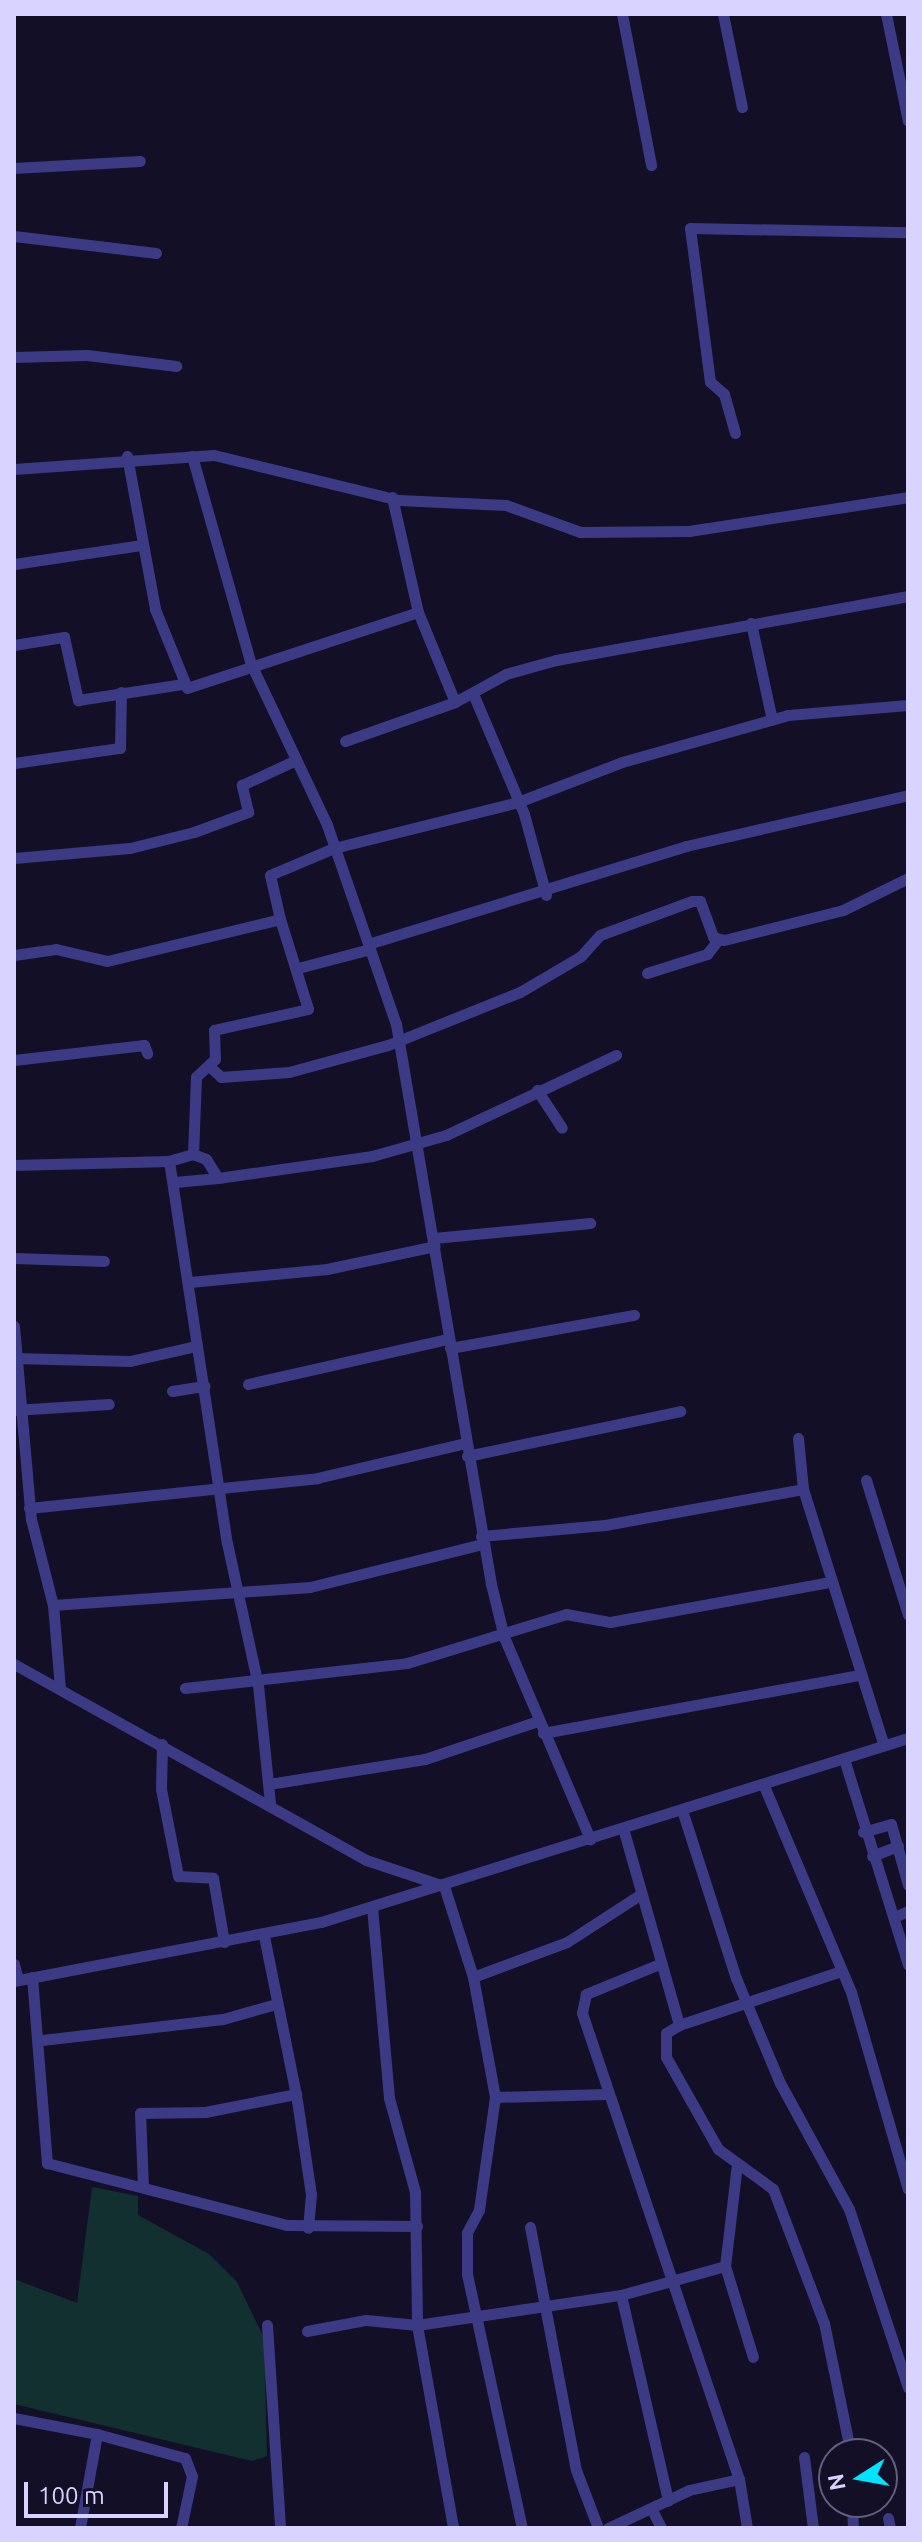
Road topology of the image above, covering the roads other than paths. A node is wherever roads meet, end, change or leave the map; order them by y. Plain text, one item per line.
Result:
1 (622, 14) edge
2 (723, 14) edge
3 (886, 14) edge
4 (742, 107) dead end
5 (908, 121) edge
6 (140, 161) dead end
7 (651, 165) dead end
8 (14, 168) edge
9 (908, 232) edge
10 (14, 236) edge
11 (156, 253) dead end
12 (14, 357) edge
13 (176, 366) dead end
14 (735, 433) dead end
15 (127, 456) junction
16 (192, 456) junction
17 (14, 469) edge
18 (392, 497) junction
19 (908, 497) edge
20 (141, 545) junction
21 (14, 564) edge
22 (908, 596) edge
23 (418, 612) junction
24 (751, 623) junction
25 (14, 645) edge
26 (254, 671) junction
27 (182, 684) junction
28 (121, 692) junction
29 (474, 696) junction
30 (455, 702) junction
31 (908, 705) edge
32 (772, 720) junction
33 (345, 741) dead end
34 (294, 761) junction
35 (14, 763) edge
36 (908, 795) edge
37 (518, 802) junction
38 (334, 848) junction
39 (14, 858) edge
40 (908, 878) edge
41 (546, 895) junction
42 (280, 919) junction
43 (717, 941) junction
44 (369, 947) junction
45 (14, 955) edge
46 (298, 968) junction
47 (647, 973) dead end
48 (400, 1040) junction
49 (147, 1053) dead end
50 (616, 1055) dead end
51 (14, 1060) edge
52 (210, 1067) junction
53 (537, 1090) junction
54 (562, 1128) dead end
55 (421, 1142) junction
56 (193, 1154) junction
57 (169, 1161) junction
58 (14, 1165) edge
59 (218, 1178) junction
60 (175, 1182) junction
61 (590, 1223) dead end
62 (434, 1242) junction
63 (14, 1258) edge
64 (104, 1261) dead end
65 (190, 1282) junction
66 (634, 1315) dead end
67 (14, 1326) edge
68 (449, 1344) junction
69 (196, 1346) junction
70 (17, 1357) edge
71 (248, 1384) dead end
72 (205, 1386) junction
73 (172, 1391) dead end
74 (109, 1404) dead end
75 (20, 1410) edge
76 (680, 1411) dead end
77 (798, 1438) dead end
78 (466, 1449) junction
79 (866, 1480) dead end
80 (803, 1489) junction
81 (218, 1491) junction
82 (29, 1508) junction
83 (481, 1540) junction
84 (830, 1582) junction
85 (235, 1588) junction
86 (53, 1605) junction
87 (908, 1615) edge
88 (502, 1630) junction
89 (14, 1664) edge
90 (860, 1675) junction
91 (258, 1685) junction
92 (185, 1688) dead end
93 (60, 1689) junction
94 (540, 1727) junction
95 (908, 1738) edge
96 (162, 1744) junction
97 (884, 1746) junction
98 (844, 1759) junction
99 (269, 1784) junction
100 (764, 1786) junction
101 (270, 1803) junction
102 (682, 1810) junction
103 (623, 1828) junction
104 (863, 1832) junction
105 (590, 1839) junction
106 (898, 1846) junction
107 (872, 1856) junction
108 (908, 1885) edge
109 (444, 1886) junction
110 (641, 1894) junction
111 (372, 1907) junction
112 (908, 1911) edge
113 (894, 1917) junction
114 (264, 1936) junction
115 (224, 1942) junction
116 (14, 1964) edge
117 (908, 1964) edge
118 (657, 1965) junction
119 (841, 1971) junction
120 (32, 1977) junction
121 (473, 1977) junction
122 (16, 1980) edge
123 (276, 2004) junction
124 (746, 2004) junction
125 (679, 2025) junction
126 (42, 2040) junction
127 (296, 2094) junction
128 (605, 2094) junction
129 (495, 2097) junction
130 (737, 2164) junction
131 (143, 2187) junction
132 (908, 2189) edge
133 (417, 2226) junction
134 (530, 2227) dead end
135 (308, 2228) junction
136 (725, 2266) junction
137 (672, 2286) junction
138 (621, 2295) junction
139 (546, 2305) junction
140 (476, 2313) junction
141 (267, 2325) dead end
142 (417, 2325) junction
143 (307, 2331) dead end
144 (753, 2357) dead end
145 (908, 2387) edge
146 (14, 2418) edge
147 (97, 2434) junction
148 (848, 2438) edge
149 (804, 2457) dead end
150 (739, 2479) junction
151 (668, 2501) junction
152 (652, 2510) junction
153 (80, 2528) edge
154 (181, 2528) edge
155 (280, 2528) edge
156 (453, 2528) edge
157 (522, 2528) edge
158 (598, 2528) edge
159 (608, 2528) edge
160 (661, 2528) edge
161 (747, 2528) edge
162 (813, 2528) edge

1 - 7 street
2 - 4 street
3 - 5 street
6 - 8 street
9 - 14 street
10 - 11 street
12 - 13 street
15 - 16 street
15 - 17 street
15 - 20 street
16 - 18 street
16 - 26 street
18 - 19 street
18 - 23 street
20 - 21 street
20 - 27 street
22 - 24 street
23 - 26 street
23 - 30 street
24 - 29 street
24 - 32 street
25 - 28 street
26 - 27 street
26 - 34 street
27 - 28 street
28 - 35 street
29 - 30 street
29 - 37 street
30 - 33 street
31 - 32 street
32 - 37 street
34 - 38 street
34 - 39 street
36 - 41 street
37 - 38 street
37 - 41 street
38 - 42 street
38 - 44 street
40 - 43 street
41 - 44 street
42 - 45 street
42 - 46 street
43 - 47 street
43 - 48 street
44 - 46 street
44 - 48 street
46 - 52 street
48 - 52 street
48 - 55 street
49 - 51 street
50 - 53 street
52 - 56 street
53 - 54 street
53 - 55 street
55 - 59 street
55 - 62 street
56 - 57 street
56 - 59 street
57 - 58 street
57 - 60 street
59 - 60 street
60 - 65 street
61 - 62 street
62 - 65 street
62 - 68 street
63 - 64 street
65 - 69 street
66 - 68 street
67 - 70 street
68 - 71 street
68 - 78 street
69 - 70 street
69 - 72 street
70 - 75 street
72 - 73 street
72 - 81 street
74 - 75 street
75 - 82 street
76 - 78 street
77 - 80 street
78 - 81 street
78 - 83 street
79 - 87 street
80 - 83 street
80 - 84 street
81 - 82 street
81 - 85 street
82 - 86 street
83 - 85 street
83 - 88 street
84 - 88 street
84 - 90 street
85 - 86 street
85 - 91 street
86 - 93 street
88 - 91 street
88 - 94 street
89 - 93 street
90 - 94 street
90 - 97 street
91 - 92 street
91 - 99 street
93 - 96 street
94 - 99 street
94 - 105 street
95 - 97 street
96 - 101 street
96 - 115 street
97 - 98 street
98 - 100 street
98 - 104 street
99 - 101 street
100 - 102 street
100 - 119 street
101 - 109 street
102 - 103 street
102 - 124 street
103 - 105 street
103 - 110 street
104 - 106 street
104 - 107 street
105 - 109 street
106 - 107 street
106 - 108 street
107 - 113 street
109 - 111 street
109 - 121 street
110 - 118 street
110 - 121 street
111 - 114 street
111 - 133 street
112 - 113 street
113 - 117 street
114 - 115 street
114 - 123 street
115 - 120 street
116 - 122 street
118 - 125 street
118 - 128 street
119 - 124 street
119 - 132 street
120 - 122 street
120 - 126 street
121 - 129 street
123 - 126 street
123 - 127 street
124 - 125 street
124 - 145 street
125 - 130 street
126 - 131 street
127 - 131 street
127 - 135 street
128 - 129 street
128 - 137 street
129 - 140 street
130 - 136 street
130 - 148 street
131 - 135 street
133 - 135 street
133 - 142 street
134 - 139 street
136 - 137 street
136 - 144 street
137 - 138 street
137 - 150 street
138 - 139 street
138 - 151 street
139 - 140 street
139 - 158 street
140 - 142 street
140 - 157 street
141 - 155 street
142 - 143 street
142 - 156 street
146 - 147 street
147 - 153 street
147 - 154 street
149 - 162 street
150 - 151 street
150 - 161 street
151 - 152 street
152 - 159 street
152 - 160 street

